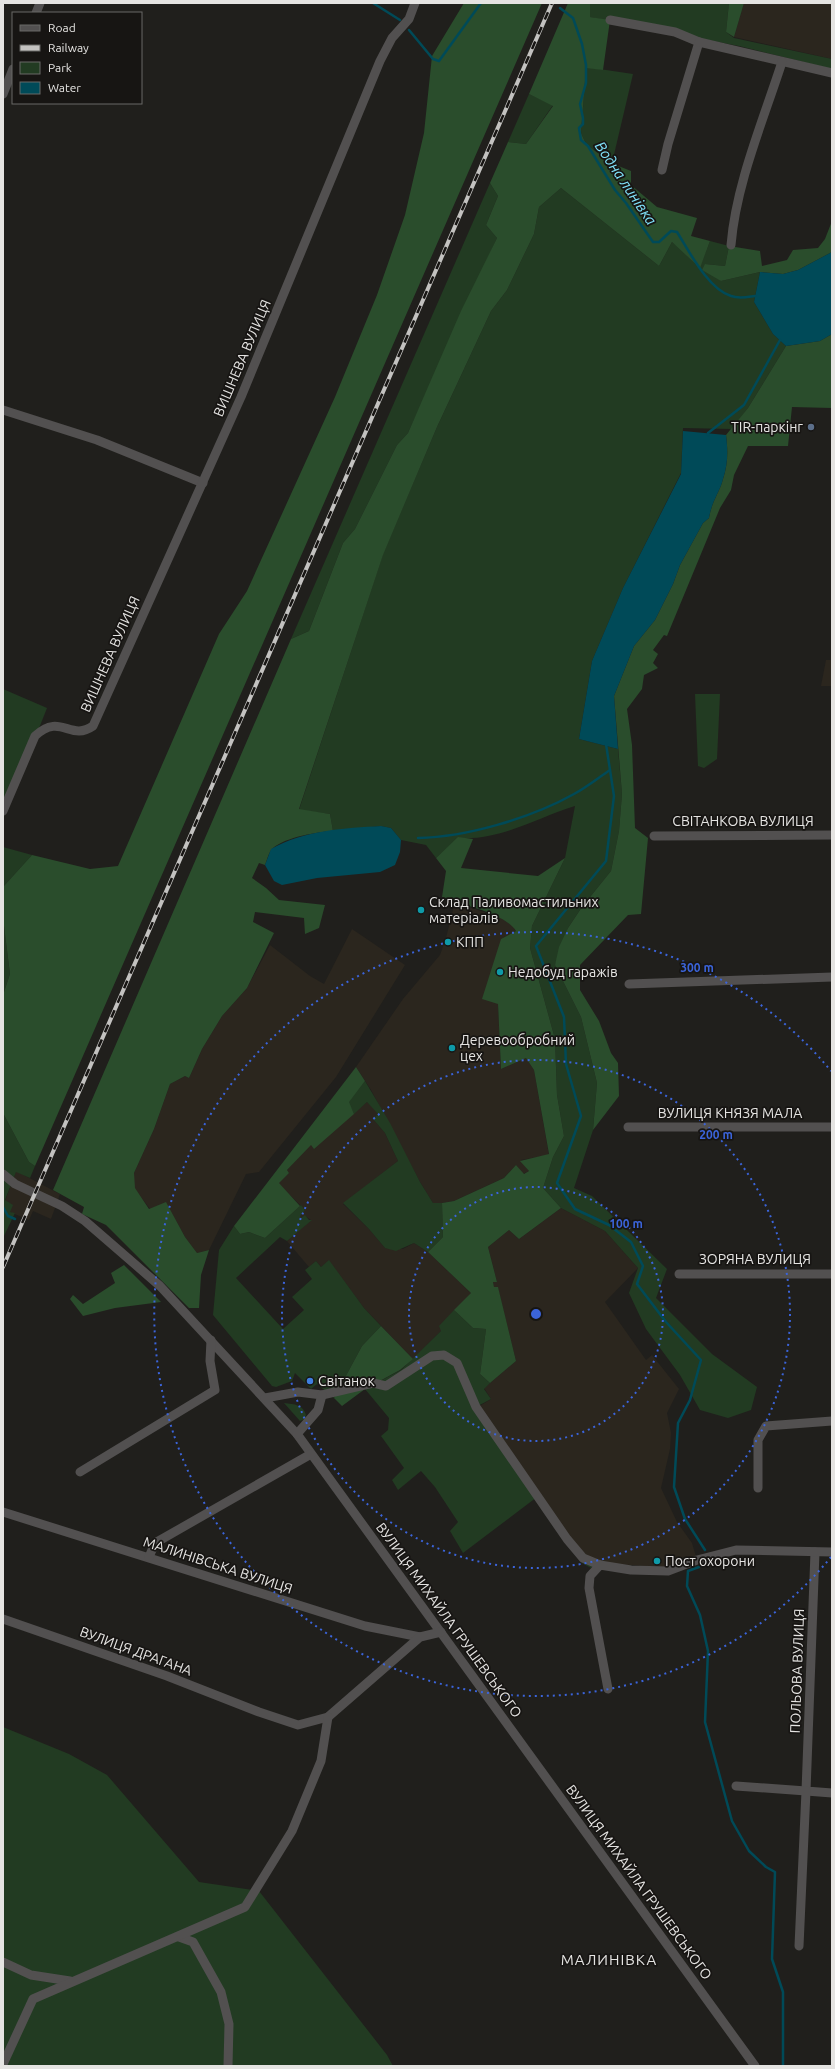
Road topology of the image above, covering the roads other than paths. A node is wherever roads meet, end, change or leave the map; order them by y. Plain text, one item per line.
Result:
1 (415, 3) edge
2 (610, 20) dead end
3 (699, 42) junction
4 (782, 62) junction
5 (12, 72) edge
6 (832, 73) edge
7 (3, 94) edge
8 (662, 170) dead end
9 (731, 245) dead end
10 (3, 410) edge
11 (203, 483) junction
12 (3, 811) edge
13 (832, 835) edge
14 (654, 836) dead end
15 (832, 977) edge
16 (629, 984) dead end
17 (628, 1127) dead end
18 (832, 1127) edge
19 (3, 1176) edge
20 (678, 1274) dead end
21 (832, 1274) edge
22 (211, 1340) junction
23 (322, 1395) junction
24 (265, 1398) junction
25 (832, 1421) edge
26 (297, 1434) junction
27 (311, 1454) junction
28 (80, 1472) dead end
29 (758, 1488) dead end
30 (6, 1513) edge
31 (815, 1552) junction
32 (832, 1552) edge
33 (148, 1557) junction
34 (600, 1565) junction
35 (3, 1619) edge
36 (441, 1632) junction
37 (420, 1637) junction
38 (608, 1689) dead end
39 (328, 1717) junction
40 (736, 1786) dead end
41 (806, 1791) junction
42 (832, 1793) edge
43 (179, 1937) junction
44 (798, 1946) dead end
45 (3, 1962) edge
46 (70, 1982) junction
47 (3, 2064) edge
48 (228, 2066) edge
49 (755, 2066) edge

1 - 11 street, ВИШНЕВА ВУЛИЦЯ
2 - 3 street
3 - 4 street
3 - 8 street
4 - 6 street
4 - 9 street
5 - 7 street
10 - 11 street
11 - 12 street, ВИШНЕВА ВУЛИЦЯ
13 - 14 street, СВІТАНКОВА ВУЛИЦЯ
15 - 16 street
17 - 18 street, ВУЛИЦЯ КНЯЗЯ МАЛА
19 - 22 street, ВУЛИЦЯ МИХАЙЛА ГРУШЕВСЬКОГО
20 - 21 street, ЗОРЯНА ВУЛИЦЯ
22 - 24 street, ВУЛИЦЯ МИХАЙЛА ГРУШЕВСЬКОГО
22 - 28 street
23 - 24 street
23 - 26 street
23 - 34 street
24 - 26 street, ВУЛИЦЯ МИХАЙЛА ГРУШЕВСЬКОГО
25 - 29 street
26 - 27 street, ВУЛИЦЯ МИХАЙЛА ГРУШЕВСЬКОГО
27 - 33 street
27 - 36 street, ВУЛИЦЯ МИХАЙЛА ГРУШЕВСЬКОГО
30 - 33 street, МАЛИНІВСЬКА ВУЛИЦЯ
31 - 32 street
31 - 34 street
31 - 41 street, ПОЛЬОВА ВУЛИЦЯ
33 - 37 street, МАЛИНІВСЬКА ВУЛИЦЯ
34 - 38 street
35 - 39 street, ВУЛИЦЯ ДРАГАНА
36 - 37 street
36 - 49 street, ВУЛИЦЯ МИХАЙЛА ГРУШЕВСЬКОГО
37 - 39 street
39 - 43 street
40 - 41 street
41 - 42 street
41 - 44 street, ПОЛЬОВА ВУЛИЦЯ
43 - 46 street
43 - 48 street
45 - 46 street
46 - 47 street

